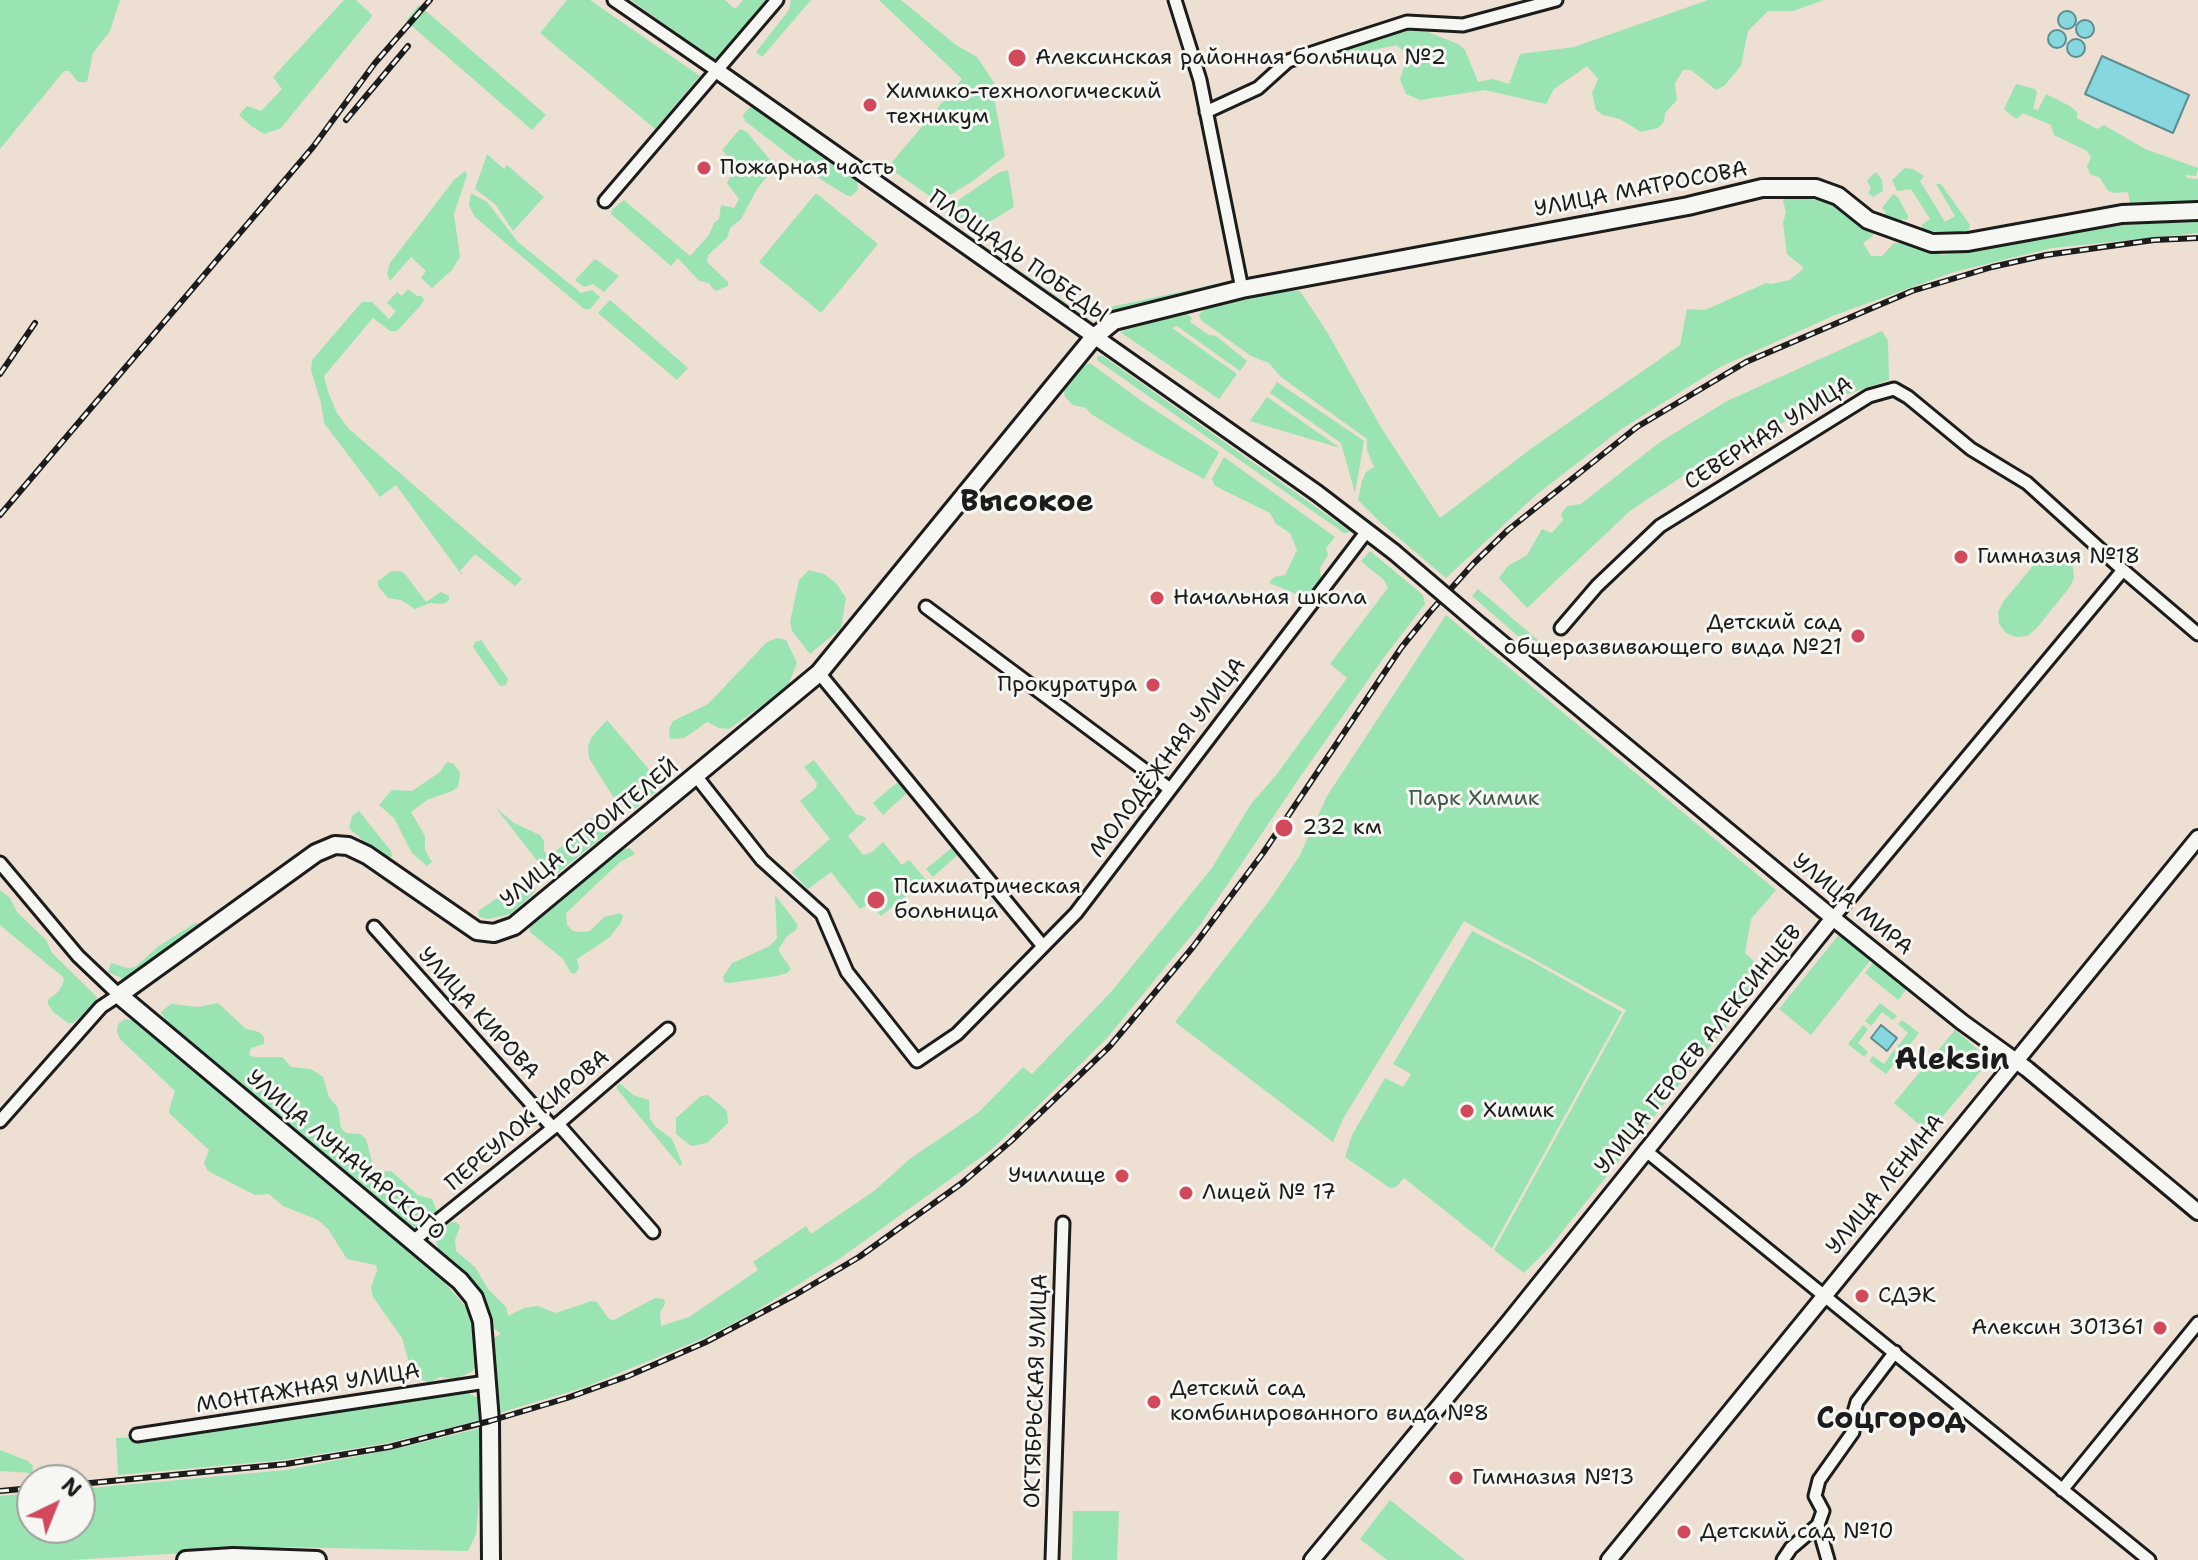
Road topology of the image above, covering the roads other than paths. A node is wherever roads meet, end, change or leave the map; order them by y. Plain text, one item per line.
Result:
1 (614, 0) edge
2 (777, 0) edge
3 (1175, 0) edge
4 (1556, 0) edge
5 (716, 70) junction
6 (1206, 112) junction
7 (605, 201) dead end
8 (2198, 211) edge
9 (1242, 289) junction
10 (1093, 338) junction
11 (1367, 531) junction
12 (1394, 552) joint
13 (2123, 570) junction
14 (926, 607) dead end
15 (1561, 628) dead end
16 (2198, 634) edge
17 (819, 673) junction
18 (696, 776) junction
19 (1170, 789) junction
20 (2198, 838) edge
21 (0, 863) edge
22 (1833, 918) junction
23 (374, 927) dead end
24 (1042, 945) junction
25 (119, 995) junction
26 (668, 1029) dead end
27 (2016, 1062) junction
28 (0, 1121) edge
29 (555, 1126) junction
30 (1645, 1150) junction
31 (2198, 1212) edge
32 (1063, 1223) dead end
33 (653, 1232) dead end
34 (413, 1241) junction
35 (1824, 1295) junction
36 (2198, 1323) edge
37 (1895, 1352) junction
38 (486, 1382) junction
39 (137, 1435) dead end
40 (2062, 1490) junction
41 (1818, 1525) junction
42 (186, 1560) edge
43 (317, 1560) edge
44 (491, 1560) edge
45 (1052, 1560) edge
46 (1312, 1560) edge
47 (1609, 1560) edge
48 (1783, 1560) edge
49 (1828, 1560) edge
50 (2149, 1560) edge

1 - 5 street, ПЛОЩАДЬ ПОБЕДЫ
2 - 5 street
3 - 6 street
4 - 6 street
5 - 7 street
5 - 10 street, ПЛОЩАДЬ ПОБЕДЫ
6 - 9 street
8 - 9 main road, УЛИЦА МАТРОСОВА
9 - 10 main road, УЛИЦА МАТРОСОВА
10 - 11 street, ПЛОЩАДЬ ПОБЕДЫ
10 - 17 main road, УЛИЦА СТРОИТЕЛЕЙ
11 - 12 street, ПЛОЩАДЬ ПОБЕДЫ
11 - 19 street, МОЛОДЁЖНАЯ УЛИЦА
12 - 22 street, УЛИЦА МИРА, bridge
13 - 15 street, СЕВЕРНАЯ УЛИЦА
13 - 16 street, СЕВЕРНАЯ УЛИЦА
13 - 22 street, УЛИЦА ГЕРОЕВ АЛЕКСИНЦЕВ
14 - 19 street
17 - 18 main road, УЛИЦА СТРОИТЕЛЕЙ
17 - 24 street
18 - 24 street, МОЛОДЁЖНАЯ УЛИЦА
18 - 25 main road, УЛИЦА СТРОИТЕЛЕЙ
19 - 24 street, МОЛОДЁЖНАЯ УЛИЦА
20 - 27 street, УЛИЦА ЛЕНИНА
21 - 25 street, УЛИЦА ЛУНАЧАРСКОГО
22 - 27 street, УЛИЦА МИРА
22 - 30 street, УЛИЦА ГЕРОЕВ АЛЕКСИНЦЕВ
23 - 29 street, УЛИЦА КИРОВА
25 - 28 street, УЛИЦА СТРОИТЕЛЕЙ
25 - 34 main road, УЛИЦА ЛУНАЧАРСКОГО
26 - 29 street, ПЕРЕУЛОК КИРОВА
27 - 31 street, УЛИЦА МИРА
27 - 35 street, УЛИЦА ЛЕНИНА
29 - 33 street, УЛИЦА КИРОВА
29 - 34 street, ПЕРЕУЛОК КИРОВА
30 - 35 street
30 - 46 street, УЛИЦА ГЕРОЕВ АЛЕКСИНЦЕВ
32 - 45 street, ОКТЯБРЬСКАЯ УЛИЦА
34 - 38 main road, УЛИЦА ЛУНАЧАРСКОГО
35 - 37 street
35 - 47 street, УЛИЦА ЛЕНИНА
36 - 40 street
37 - 40 street
37 - 41 street
38 - 39 street, МОНТАЖНАЯ УЛИЦА
38 - 44 main road, УЛИЦА ЛУНАЧАРСКОГО
40 - 50 street
41 - 48 street
41 - 49 street
42 - 43 main road

